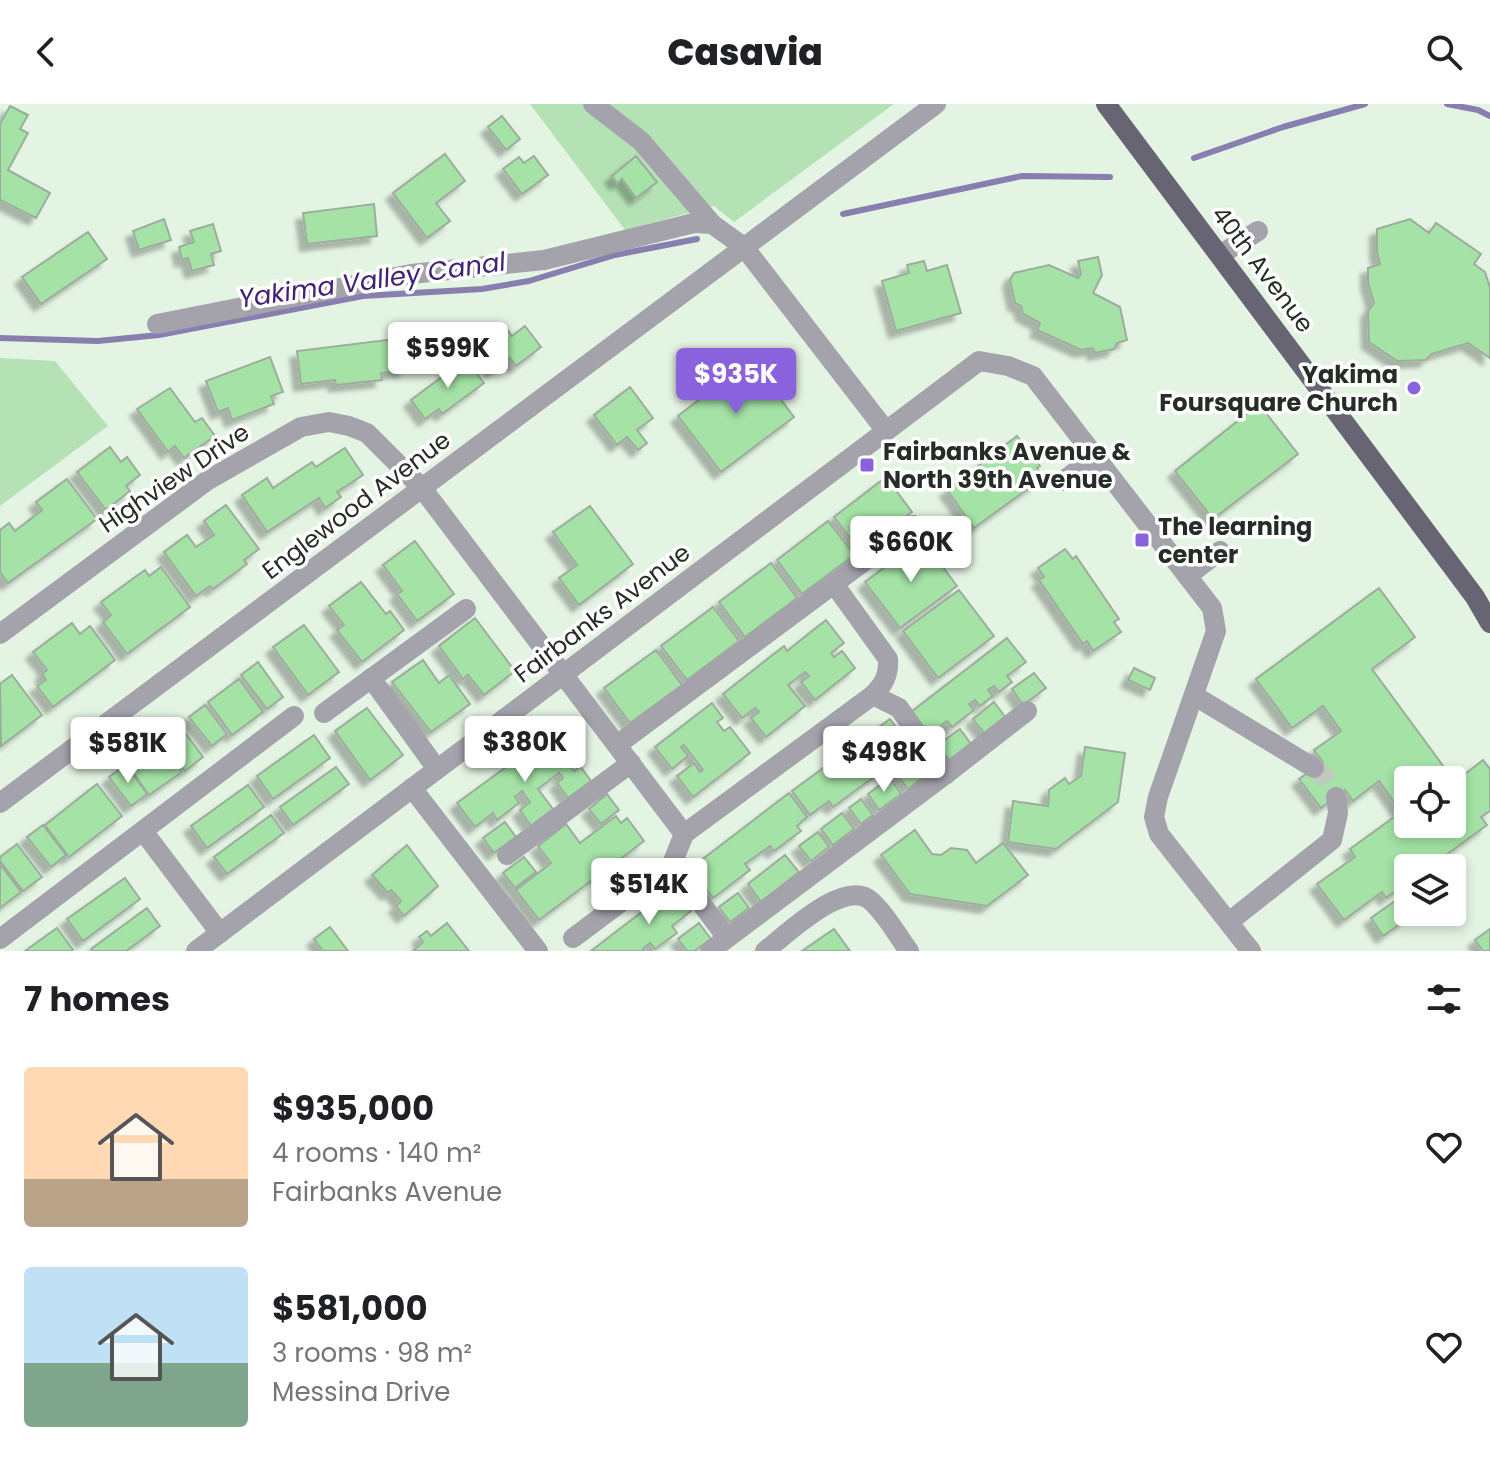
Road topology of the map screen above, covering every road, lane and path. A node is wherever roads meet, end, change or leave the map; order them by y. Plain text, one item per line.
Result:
1 (593, 104) edge
2 (936, 104) edge
3 (1106, 104) edge
4 (712, 224) junction
5 (1258, 231) dead end
6 (744, 247) junction
7 (1220, 255) junction
8 (157, 324) dead end
9 (886, 431) junction
10 (1095, 457) junction
11 (1063, 481) dead end
12 (422, 488) junction
13 (913, 525) dead end
14 (1220, 551) dead end
15 (1187, 576) junction
16 (834, 584) junction
17 (466, 609) dead end
18 (1490, 623) edge
19 (0, 634) edge
20 (564, 674) junction
21 (371, 678) junction
22 (873, 695) junction
23 (1195, 696) junction
24 (1027, 711) dead end
25 (324, 713) dead end
26 (294, 716) dead end
27 (617, 745) junction
28 (631, 763) junction
29 (1314, 768) tunnel mouth
30 (437, 769) junction
31 (946, 774) junction
32 (412, 788) junction
33 (1336, 797) tunnel mouth
34 (0, 803) edge
35 (143, 831) junction
36 (684, 834) junction
37 (507, 855) dead end
38 (672, 864) junction
39 (1229, 922) junction
40 (220, 933) junction
41 (573, 938) dead end
42 (727, 938) junction
43 (0, 939) edge
44 (196, 951) edge
45 (538, 951) edge
46 (710, 951) edge
47 (765, 951) edge
48 (909, 951) edge
49 (1251, 951) edge

1 - 4 street
2 - 6 street, Englewood Avenue
3 - 7 main road, 40th Avenue
4 - 6 street
4 - 8 street
5 - 7 street
6 - 9 street
6 - 12 street, Englewood Avenue
7 - 18 main road, 40th Avenue
9 - 10 street, Fairbanks Avenue
9 - 20 street, Fairbanks Avenue
10 - 11 street
10 - 15 street
12 - 19 street, Highview Drive
12 - 20 street, Highview Drive
12 - 34 street, Englewood Avenue
13 - 16 street
14 - 15 street
15 - 23 street
16 - 22 street
16 - 27 street
17 - 21 street
20 - 27 street, Highview Drive
20 - 30 street, Fairbanks Avenue
21 - 25 street
21 - 30 street
22 - 31 street
22 - 36 street
23 - 29 street
23 - 39 street
24 - 31 street
26 - 35 street
27 - 28 street, Highview Drive
28 - 36 street, Highview Drive
28 - 37 street
30 - 32 street, Fairbanks Avenue
31 - 42 street
32 - 40 street, Fairbanks Avenue
32 - 45 street
33 - 39 street
35 - 40 street
35 - 43 street
36 - 38 street
38 - 41 street
38 - 42 street
39 - 49 street
40 - 44 street, Fairbanks Avenue
42 - 46 street
47 - 48 street

